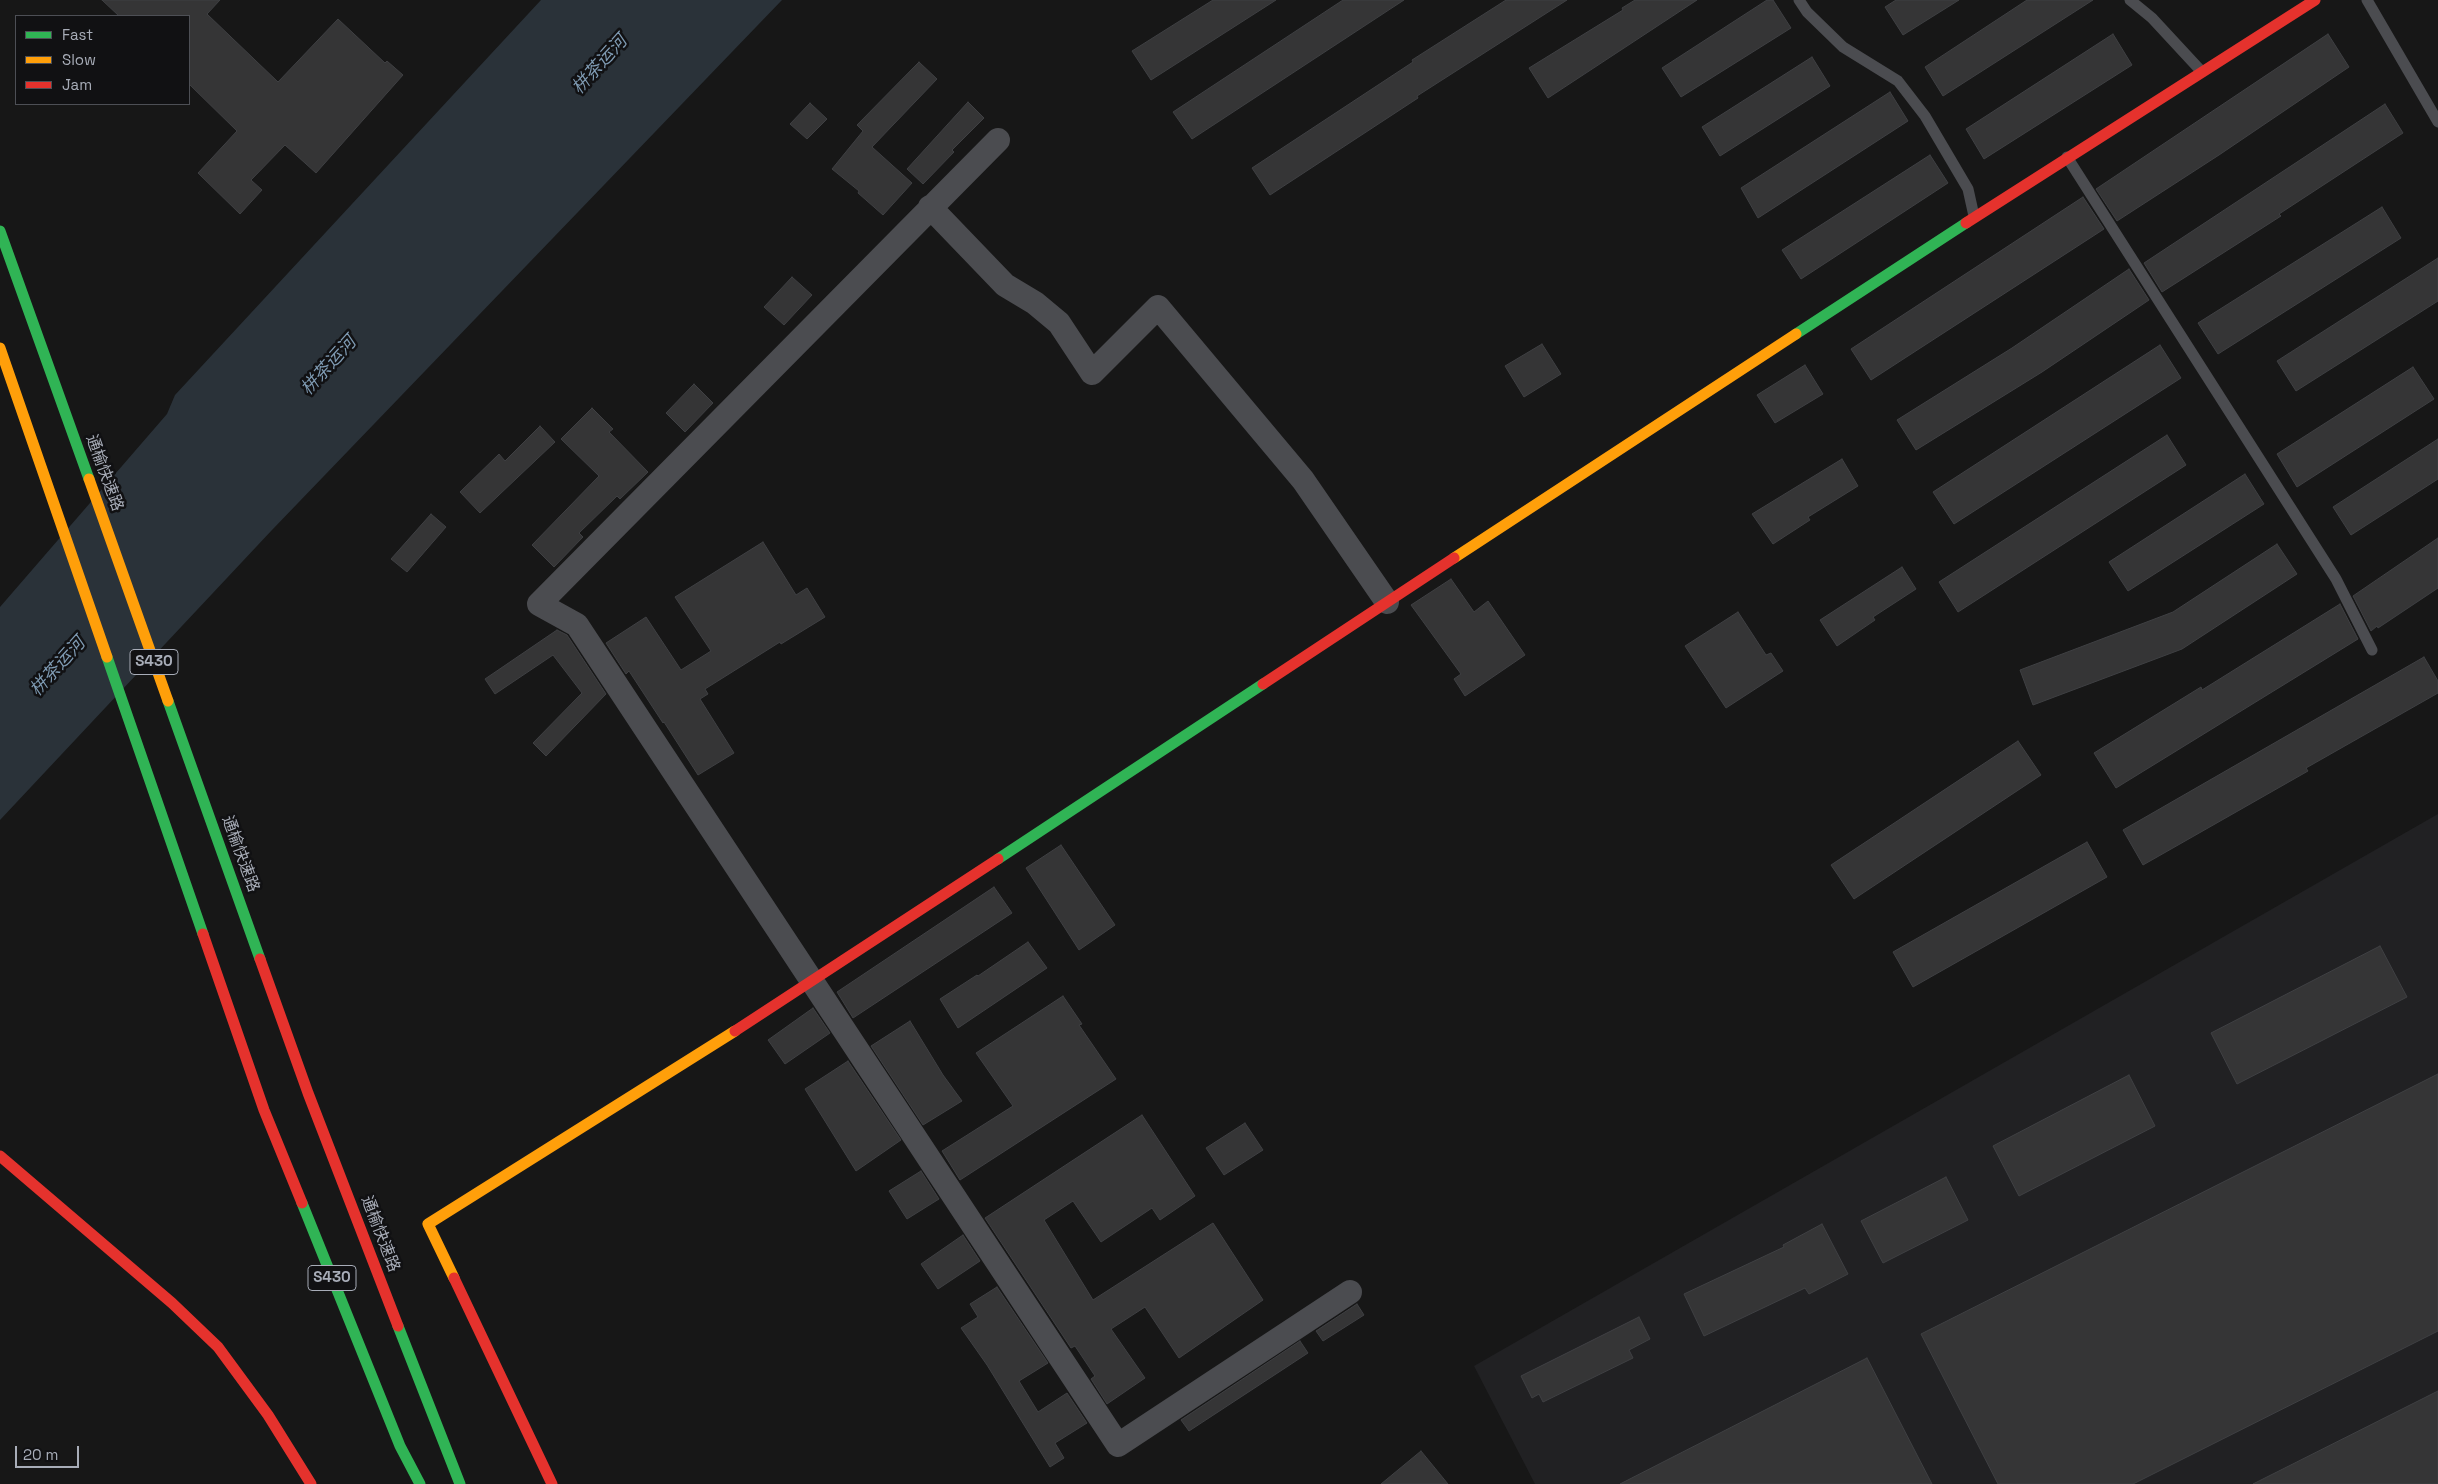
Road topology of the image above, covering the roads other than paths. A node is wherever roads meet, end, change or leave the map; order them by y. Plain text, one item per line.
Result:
1 (1799, 0) edge
2 (2130, 0) edge
3 (2315, 0) edge
4 (2367, 0) edge
5 (2202, 72) junction
6 (2438, 122) edge
7 (998, 140) dead end
8 (2067, 158) junction
9 (930, 207) junction
10 (1974, 218) junction
11 (0, 231) edge
12 (0, 348) edge
13 (1387, 602) junction
14 (2372, 650) dead end
15 (812, 982) junction
16 (0, 1156) edge
17 (1350, 1292) dead end
18 (433, 1416) junction
19 (400, 1446) junction
20 (311, 1484) edge
21 (411, 1484) edge
22 (420, 1484) edge
23 (460, 1484) edge
24 (469, 1484) edge
25 (552, 1484) edge

1 - 10 lane
2 - 5 lane
3 - 5 main road
4 - 6 lane
5 - 8 main road
7 - 9 street
8 - 10 main road
8 - 14 lane
9 - 13 street
9 - 15 street
10 - 13 main road
11 - 18 main road, 通榆快速路 / S430
12 - 19 main road, S430
13 - 15 main road
15 - 17 street
15 - 25 main road
16 - 20 main road
18 - 23 main road, 通榆快速路 / S430
18 - 24 main road
19 - 21 main road
19 - 22 main road, S430

